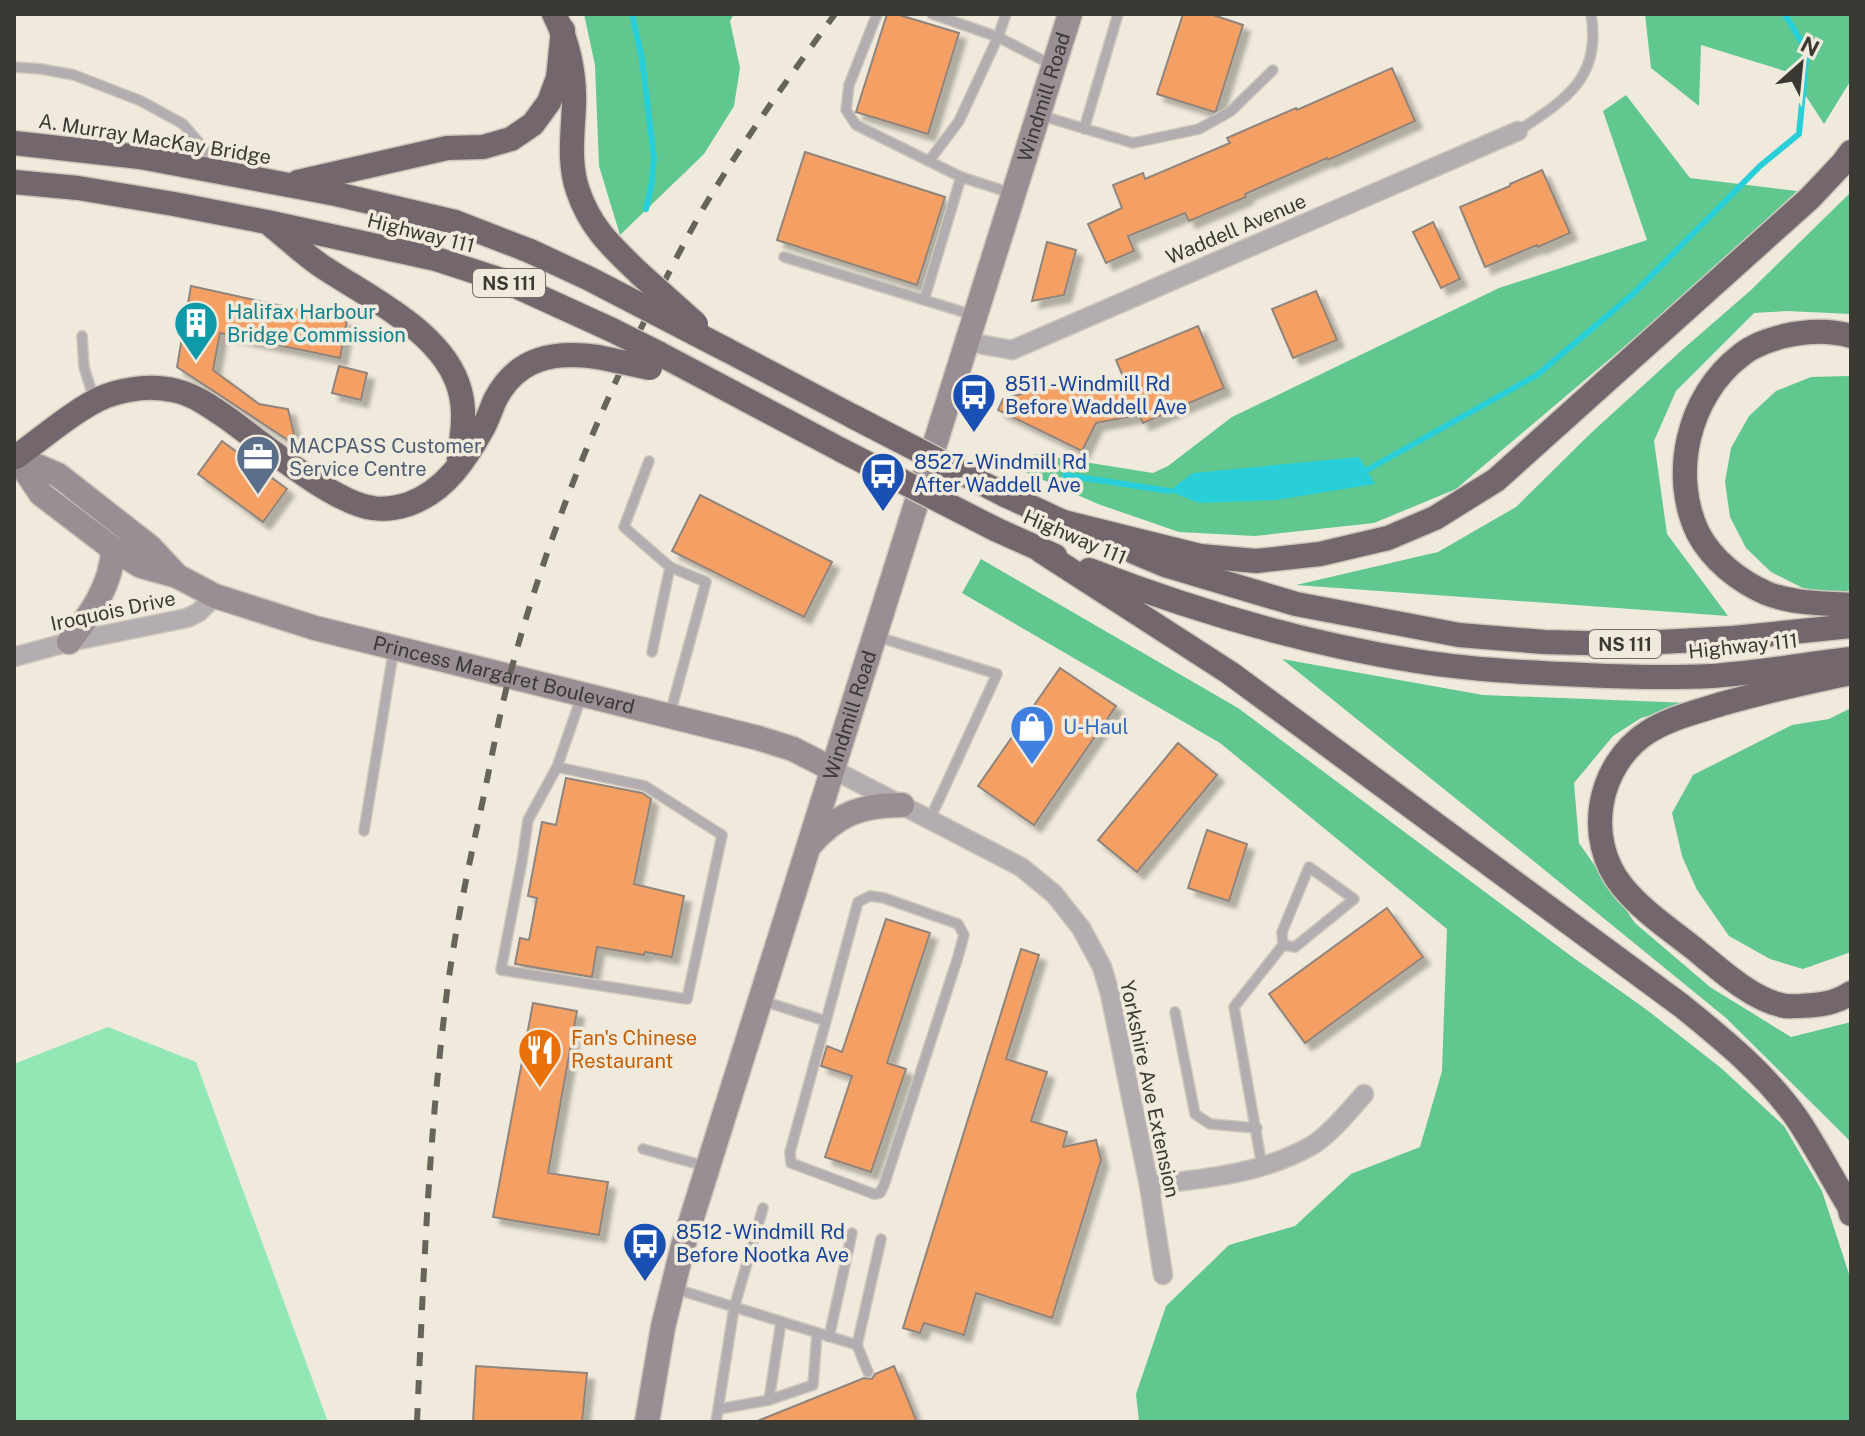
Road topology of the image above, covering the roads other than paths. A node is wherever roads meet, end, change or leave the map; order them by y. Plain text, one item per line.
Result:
1 (877, 14) edge
2 (932, 14) edge
3 (1006, 14) edge
4 (1070, 14) edge
5 (1118, 14) edge
6 (1591, 14) edge
7 (558, 22) edge
8 (998, 37) junction
9 (1054, 66) junction
10 (14, 67) edge
11 (1273, 70) dead end
12 (1039, 115) junction
13 (1084, 129) junction
14 (1518, 131) joint
15 (14, 143) edge
16 (1851, 152) edge
17 (929, 161) junction
18 (224, 173) junction
19 (961, 177) junction
20 (14, 182) edge
21 (288, 185) junction
22 (1015, 194) junction
23 (267, 222) junction
24 (784, 257) dead end
25 (924, 300) junction
26 (976, 316) junction
27 (82, 336) dead end
28 (1851, 336) edge
29 (968, 342) junction
30 (725, 349) junction
31 (654, 361) junction
32 (95, 402) junction
33 (15, 456) edge
34 (649, 461) dead end
35 (457, 468) junction
36 (1059, 521) junction
37 (113, 549) junction
38 (1041, 551) junction
39 (670, 567) junction
40 (177, 576) junction
41 (215, 596) junction
42 (1851, 605) edge
43 (1851, 626) edge
44 (875, 636) junction
45 (69, 642) junction
46 (394, 648) junction
47 (652, 652) dead end
48 (14, 657) edge
49 (1851, 659) edge
50 (1851, 673) edge
51 (582, 695) junction
52 (669, 716) junction
53 (557, 767) junction
54 (832, 769) junction
55 (902, 805) junction
56 (930, 819) junction
57 (364, 831) dead end
58 (808, 848) junction
59 (1283, 945) junction
60 (1851, 993) edge
61 (760, 1000) junction
62 (1175, 1012) dead end
63 (826, 1021) junction
64 (1364, 1094) dead end
65 (1257, 1128) junction
66 (643, 1149) dead end
67 (1262, 1166) junction
68 (708, 1167) junction
69 (1149, 1185) junction
70 (763, 1208) dead end
71 (1851, 1214) edge
72 (852, 1233) dead end
73 (881, 1239) dead end
74 (1163, 1275) dead end
75 (672, 1288) junction
76 (734, 1308) junction
77 (781, 1322) junction
78 (817, 1333) junction
79 (829, 1337) junction
80 (857, 1345) junction
81 (868, 1372) dead end
82 (769, 1400) junction
83 (719, 1409) junction
84 (647, 1422) edge
85 (716, 1422) edge

1 - 17 lane
2 - 8 lane
3 - 8 lane
4 - 9 main road, Windmill Road
5 - 13 lane
6 - 14 lane
7 - 21 highway
7 - 30 highway, bridge
8 - 9 lane
8 - 17 lane
9 - 12 main road, Windmill Road
10 - 18 lane
11 - 13 lane
12 - 13 lane
12 - 22 main road, Windmill Road
14 - 29 street, Waddell Avenue
15 - 18 highway, A. Murray MacKay Bridge / NS 111
16 - 36 highway
17 - 19 lane
18 - 21 highway, A. Murray MacKay Bridge / NS 111
19 - 22 lane
19 - 25 lane
20 - 23 highway, Highway 111 / NS 111
21 - 30 highway, Highway 111 / NS 111, bridge
22 - 26 main road, Windmill Road
23 - 31 highway, Highway 111 / NS 111, bridge
23 - 35 highway
24 - 25 lane
25 - 26 lane
26 - 29 main road, Windmill Road
27 - 32 lane
28 - 42 highway
29 - 44 main road, Windmill Road
30 - 36 highway, Highway 111 / NS 111, bridge
31 - 35 highway, bridge
31 - 38 highway, Highway 111 / NS 111, bridge
32 - 33 highway
32 - 35 highway
33 - 37 main road, Princess Margaret Boulevard
33 - 40 main road, Princess Margaret Boulevard
34 - 39 lane
36 - 43 highway, Highway 111 / NS 111
37 - 40 main road, Princess Margaret Boulevard
37 - 45 main road
38 - 49 highway, Highway 111 / NS 111
38 - 71 highway
39 - 47 lane
39 - 52 lane
40 - 41 main road, Princess Margaret Boulevard
41 - 45 street, Iroquois Drive
41 - 46 main road, Princess Margaret Boulevard
44 - 54 main road, Windmill Road
44 - 56 lane
45 - 48 street, Iroquois Drive
46 - 51 main road, Princess Margaret Boulevard
46 - 57 lane
50 - 60 highway
51 - 52 main road, Princess Margaret Boulevard
51 - 53 lane
52 - 54 main road, Princess Margaret Boulevard
53 - 53 lane
54 - 55 street, Yorkshire Ave Extension
54 - 58 main road, Windmill Road
55 - 56 street, Yorkshire Ave Extension
55 - 58 main road
56 - 69 street, Yorkshire Ave Extension
58 - 61 main road, Windmill Road
59 - 59 lane
59 - 65 lane
61 - 63 lane
61 - 68 main road, Windmill Road
62 - 65 lane
63 - 63 lane
64 - 67 street
65 - 67 lane
66 - 68 lane
67 - 69 street
68 - 75 main road, Windmill Road
69 - 74 street, Yorkshire Ave Extension
70 - 76 lane
72 - 79 lane
73 - 80 lane
75 - 76 lane
75 - 84 main road, Windmill Road
76 - 77 lane
76 - 83 lane
77 - 78 lane
77 - 82 lane
78 - 79 lane
78 - 82 lane
79 - 80 lane
80 - 81 lane
82 - 83 lane
83 - 85 lane

